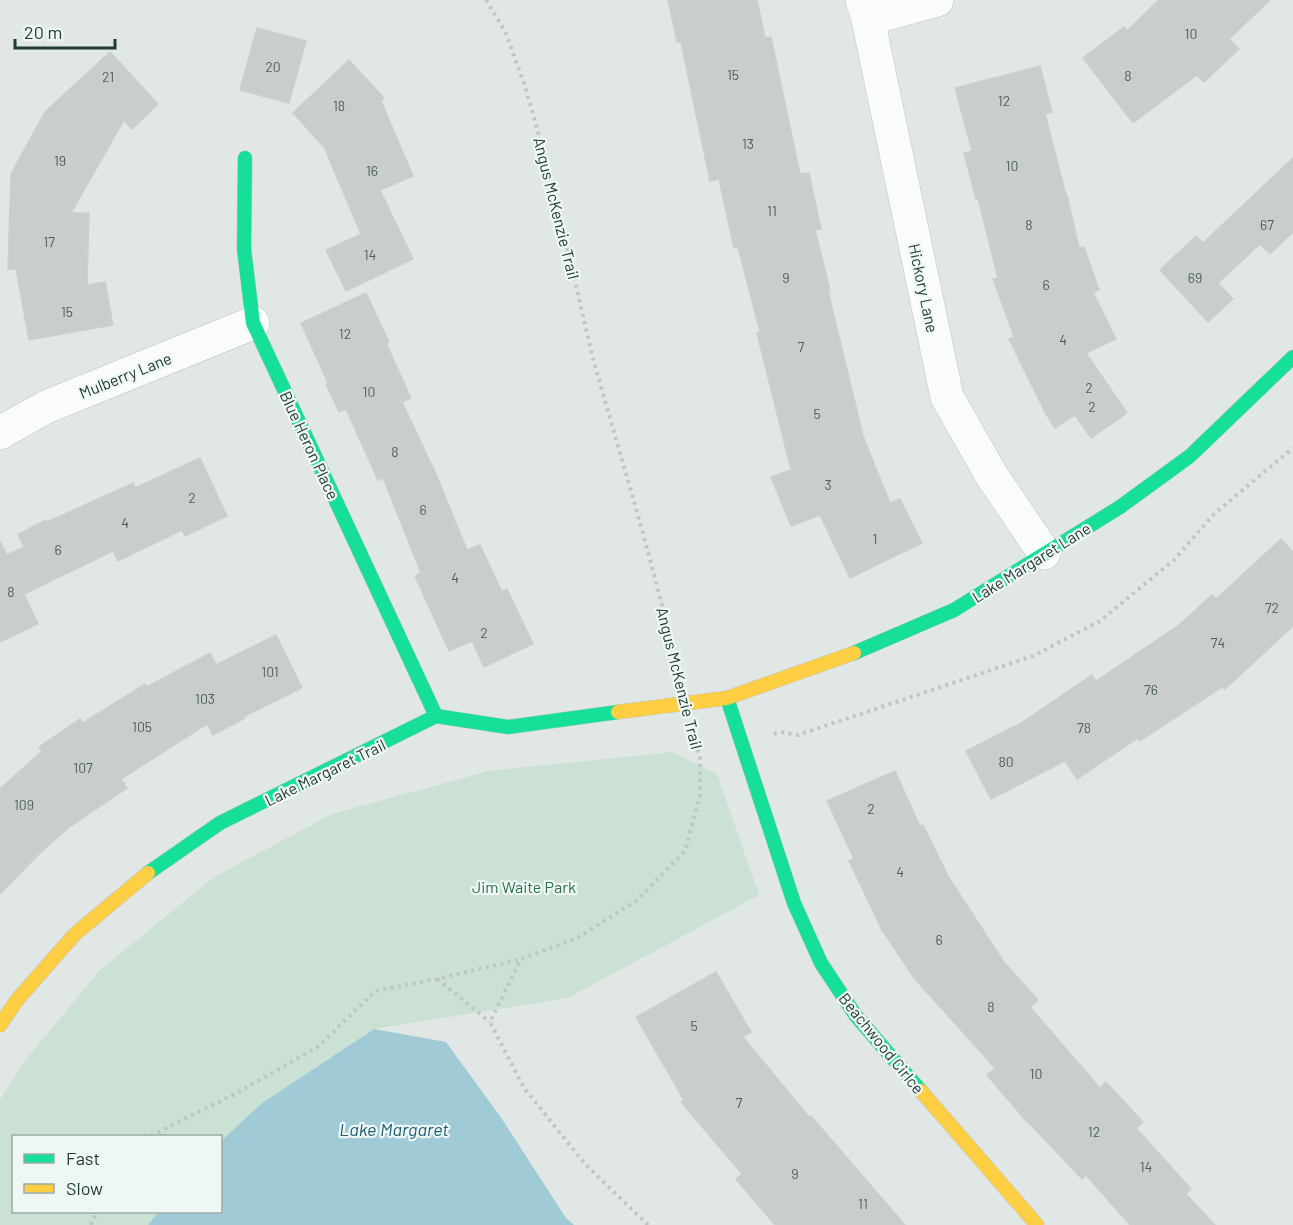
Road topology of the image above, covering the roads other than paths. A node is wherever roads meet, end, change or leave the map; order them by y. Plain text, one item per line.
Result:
1 (937, 0) edge
2 (865, 9) edge
3 (244, 158) dead end
4 (253, 323) junction
5 (1293, 357) edge
6 (0, 432) edge
7 (1044, 553) junction
8 (727, 698) junction
9 (436, 716) junction
10 (0, 1024) edge
11 (1037, 1225) edge

1 - 2 street
2 - 7 street, Hickory Lane
3 - 4 street, Blue Heron Place
4 - 6 street, Mulberry Lane
4 - 9 street, Blue Heron Place
5 - 7 street, Lake Margaret Lane
7 - 8 street, Lake Margaret Lane
8 - 9 street
8 - 11 street, Beachwood Cirlce
9 - 10 street, Lake Margaret Trail

